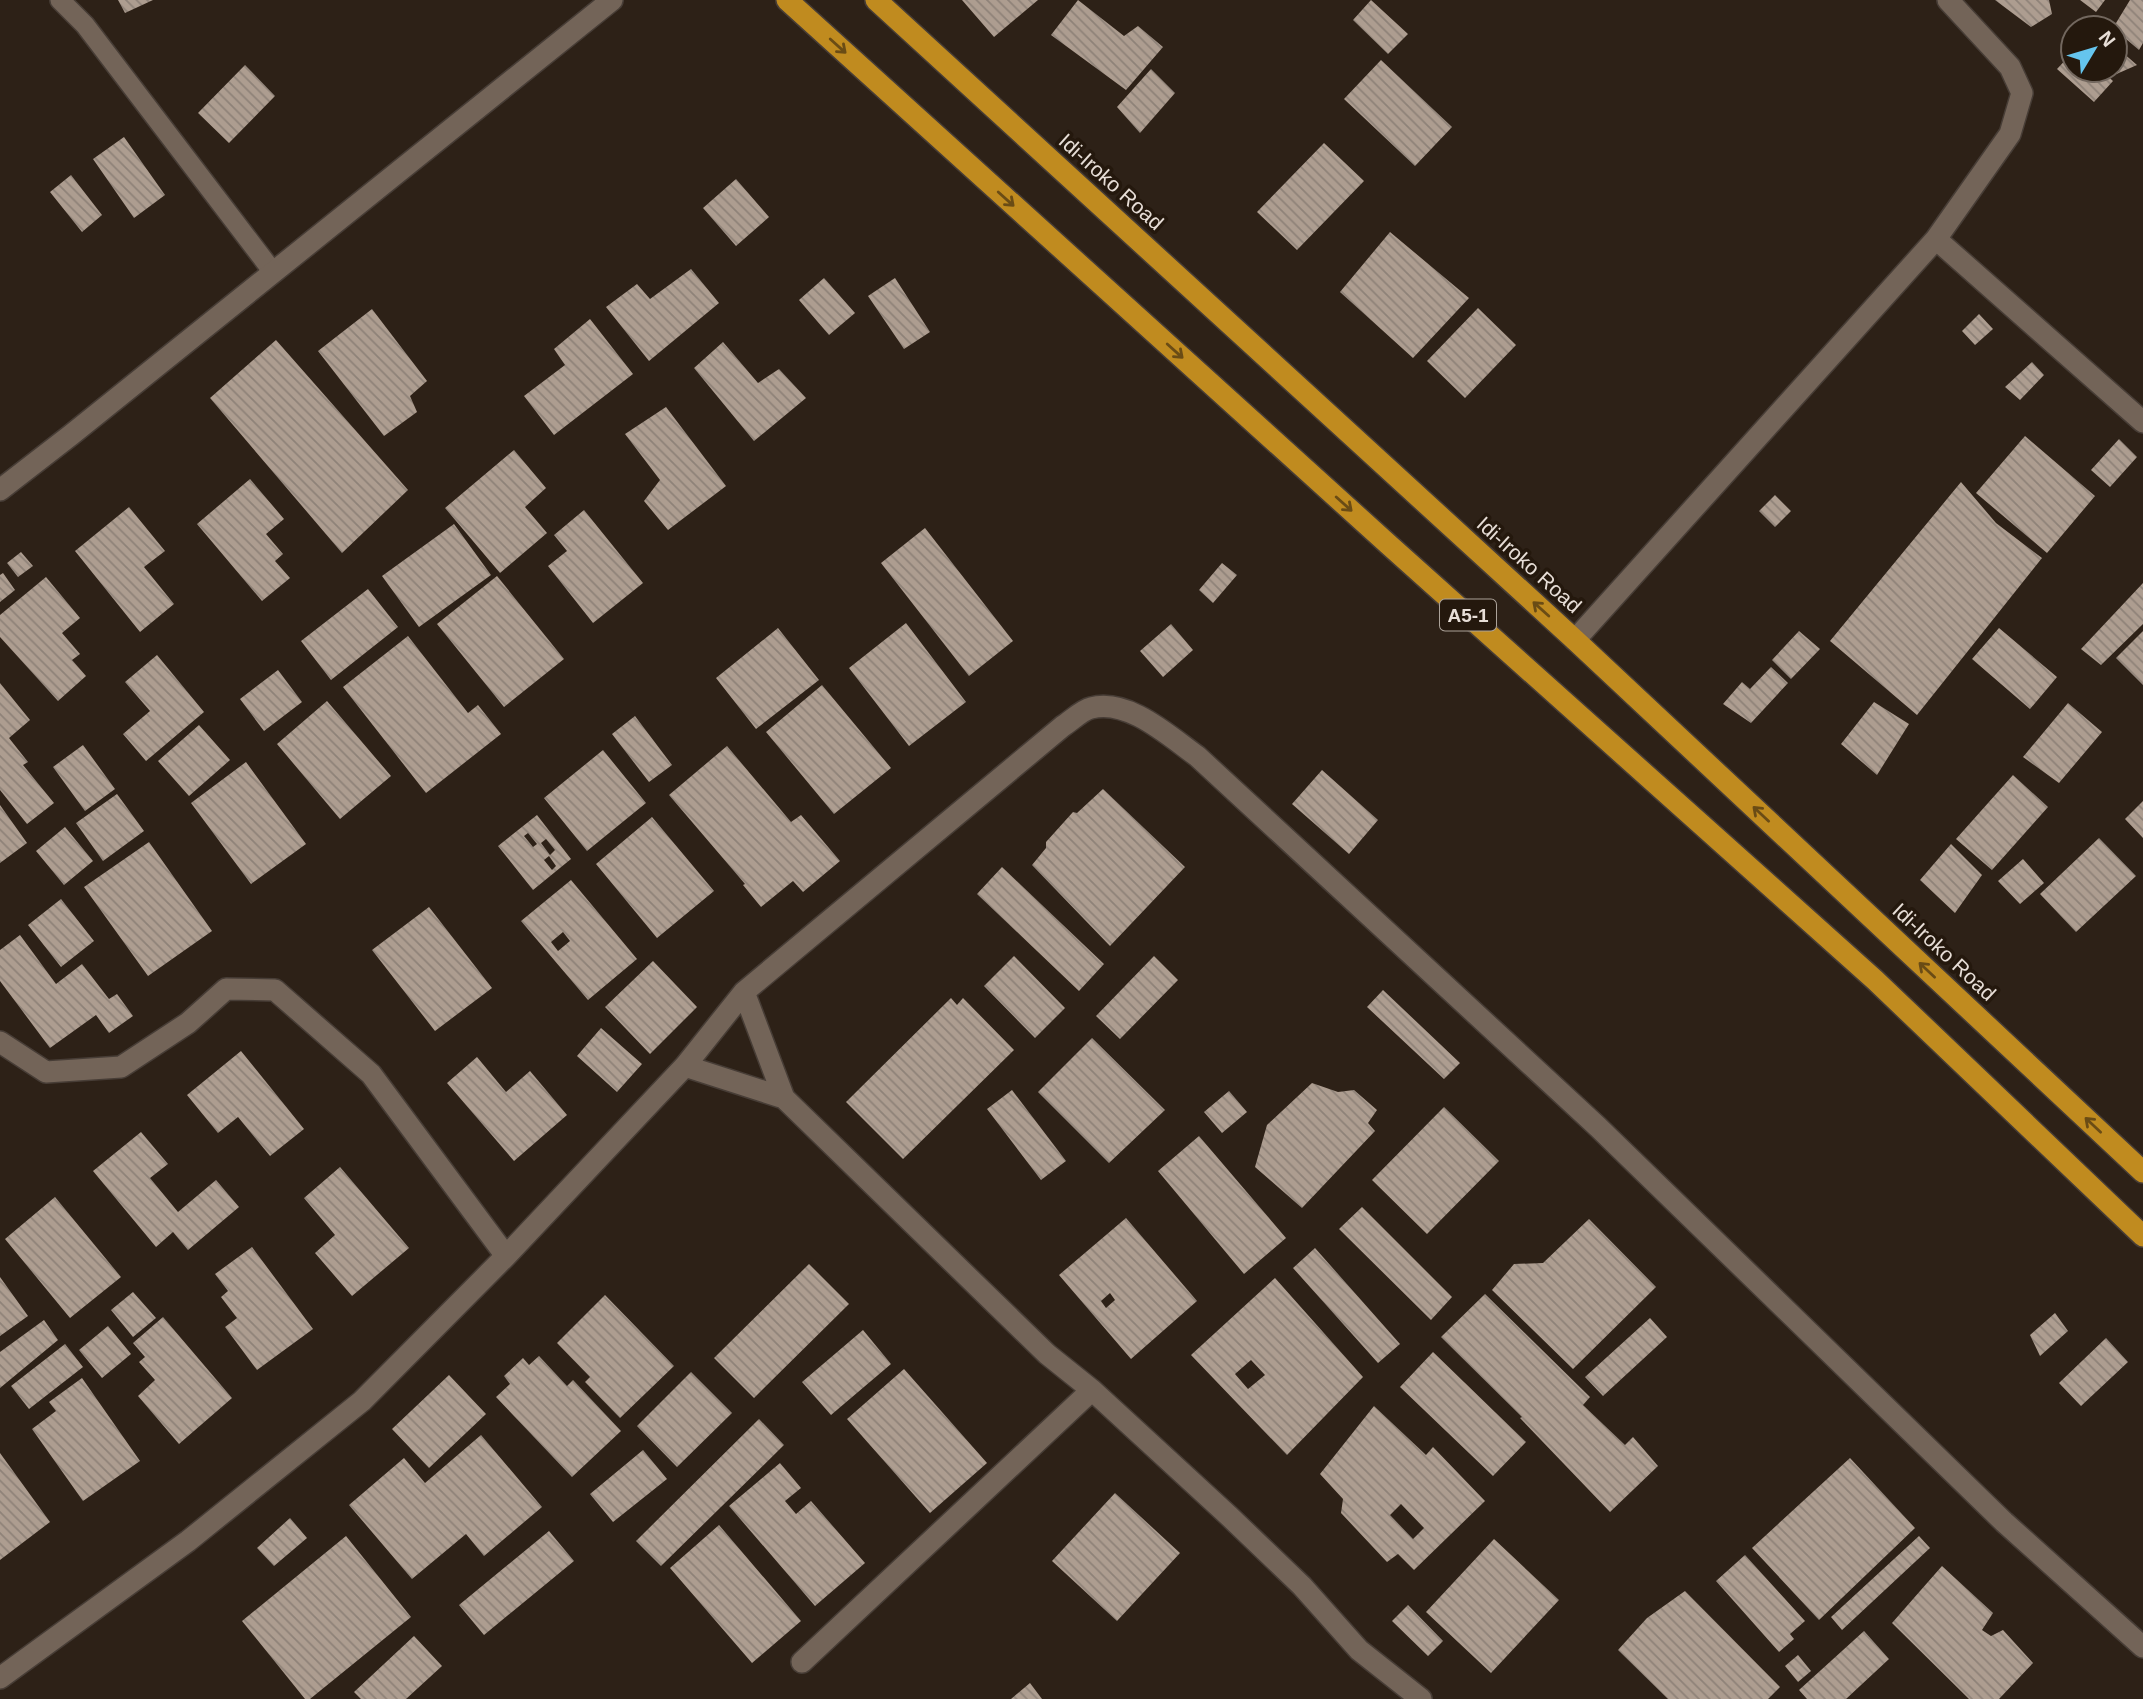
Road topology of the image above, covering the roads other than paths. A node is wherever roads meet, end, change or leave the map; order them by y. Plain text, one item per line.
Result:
1 (60, 0) edge
2 (612, 0) edge
3 (787, 0) edge
4 (876, 0) edge
5 (1948, 0) edge
6 (1936, 239) junction
7 (273, 272) junction
8 (2143, 422) edge
9 (0, 490) edge
10 (1575, 640) junction
11 (744, 992) junction
12 (0, 1042) edge
13 (685, 1066) junction
14 (783, 1098) junction
15 (2143, 1172) edge
16 (2143, 1236) edge
17 (506, 1256) junction
18 (1091, 1390) junction
19 (2143, 1647) edge
20 (802, 1662) dead end
21 (0, 1678) edge
22 (1421, 1699) edge

1 - 7 lane
2 - 7 street
3 -> 16 highway, A5-1
10 -> 4 highway, Idi-Iroko Road / A5-1
5 - 6 street
6 - 8 street
6 - 10 street
7 - 9 street
15 -> 10 highway, Idi-Iroko Road / A5-1
11 - 13 street
11 - 14 street
11 - 19 street
12 - 17 street
13 - 14 street
13 - 17 street
14 - 18 street
17 - 21 street
18 - 20 street
18 - 22 street

